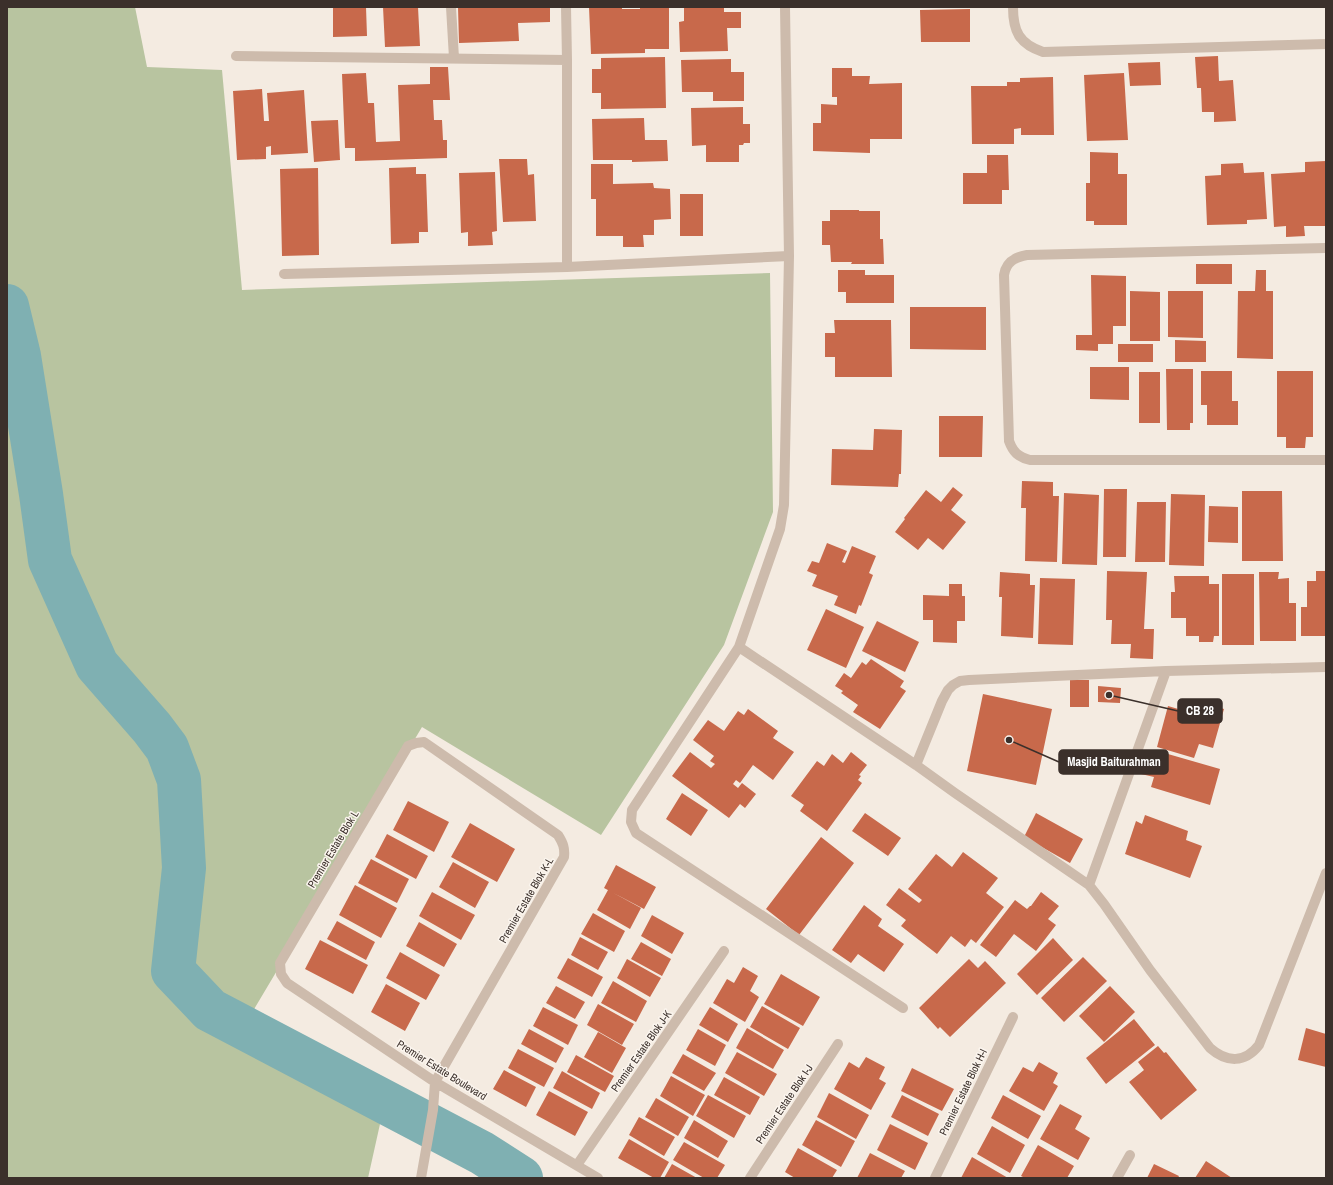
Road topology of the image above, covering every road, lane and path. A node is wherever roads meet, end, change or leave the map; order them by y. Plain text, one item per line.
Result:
1 (451, 7) edge
2 (566, 7) edge
3 (785, 7) edge
4 (1013, 7) edge
5 (1326, 44) edge
6 (236, 56) dead end
7 (454, 58) junction
8 (567, 60) junction
9 (1326, 248) edge
10 (789, 256) junction
11 (567, 267) junction
12 (284, 274) dead end
13 (1326, 460) edge
14 (739, 647) junction
15 (1326, 667) edge
16 (1166, 671) junction
17 (416, 742) joint
18 (916, 765) junction
19 (1326, 873) edge
20 (1089, 885) junction
21 (724, 951) dead end
22 (280, 974) joint
23 (903, 1008) dead end
24 (1013, 1017) dead end
25 (838, 1044) dead end
26 (435, 1082) junction
27 (1130, 1155) dead end
28 (577, 1165) junction
29 (422, 1175) edge
30 (598, 1178) edge
31 (750, 1178) edge
32 (935, 1178) edge
33 (1117, 1178) edge

1 - 7 street
2 - 8 street
3 - 10 street
4 - 5 street
6 - 7 street
7 - 8 street
8 - 11 street
9 - 13 street
10 - 11 street
10 - 14 street
11 - 12 street
14 - 18 street
14 - 23 street
15 - 16 street
16 - 18 street
16 - 20 street
17 - 22 street, Premier Estate Blok L
17 - 26 street, Premier Estate Blok K-L
18 - 20 street
19 - 20 street
21 - 28 street, Premier Estate Blok J-K
22 - 26 street, Premier Estate Boulevard
24 - 32 street, Premier Estate Blok H-I
25 - 31 street, Premier Estate Blok I-J
26 - 28 street, Premier Estate Boulevard
26 - 29 street
27 - 33 street
28 - 30 street, Premier Estate Boulevard

